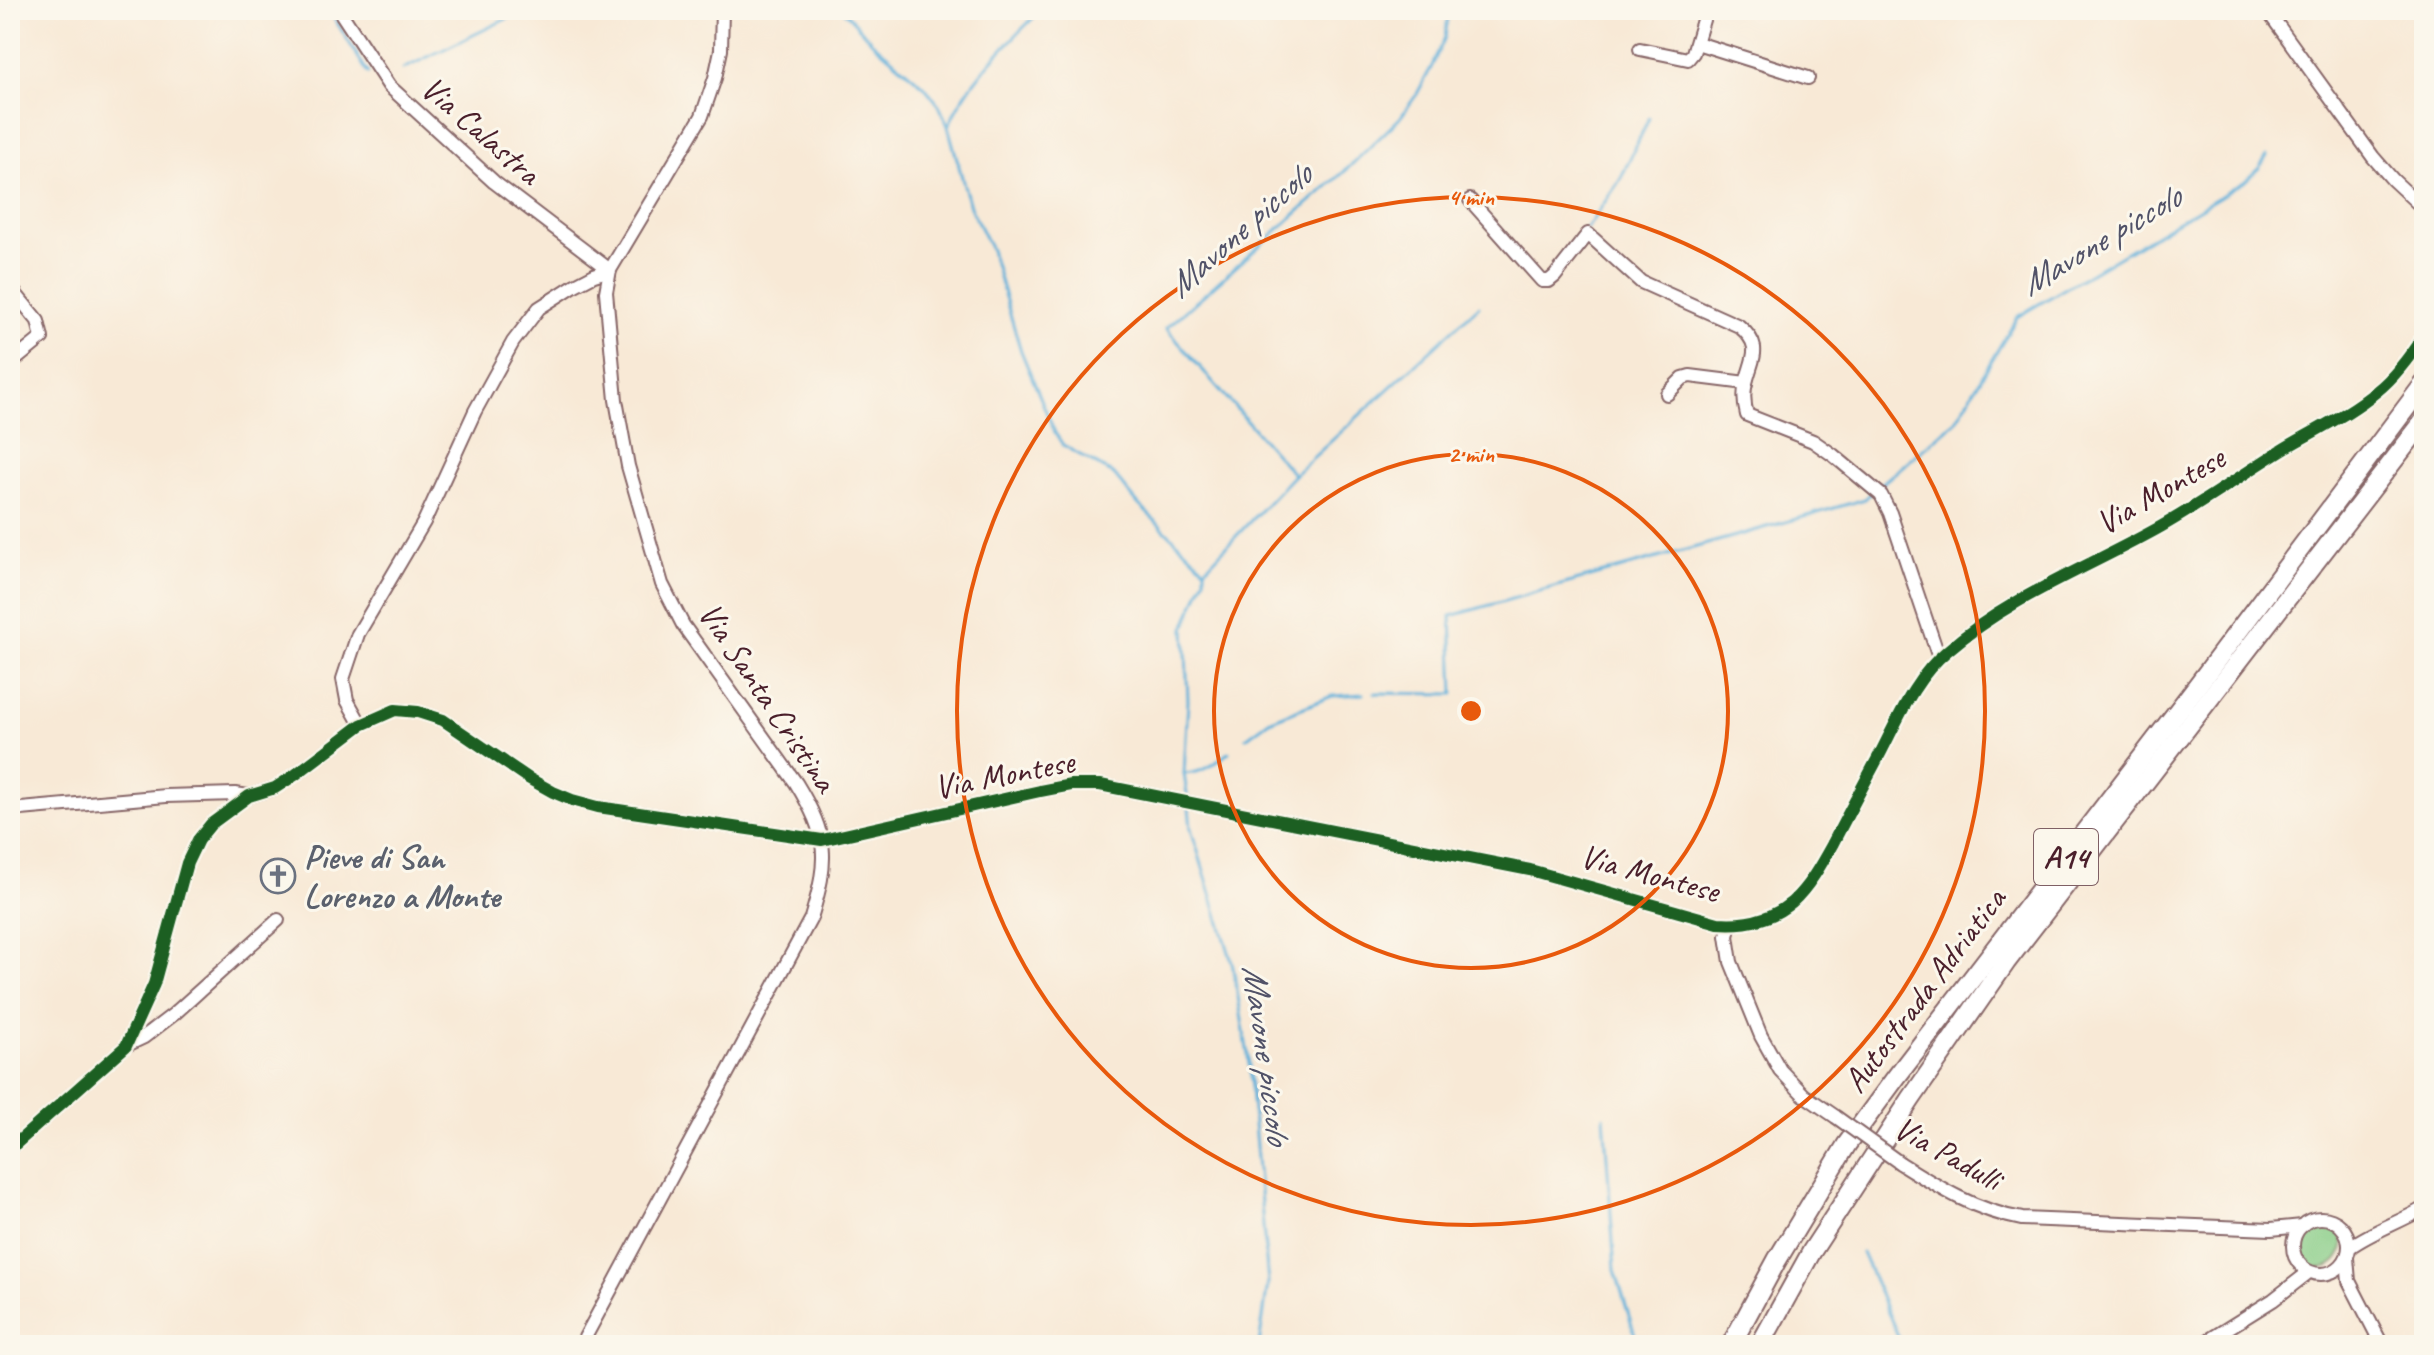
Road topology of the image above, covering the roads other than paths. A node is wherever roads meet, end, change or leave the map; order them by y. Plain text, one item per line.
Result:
1 (339, 10) edge
2 (722, 10) edge
3 (1706, 10) edge
4 (2267, 10) edge
5 (1697, 43) junction
6 (1640, 49) dead end
7 (1808, 78) dead end
8 (1470, 200) dead end
9 (2424, 209) edge
10 (610, 270) junction
11 (10, 287) edge
12 (2424, 335) edge
13 (10, 364) edge
14 (1746, 383) junction
15 (2424, 384) edge
16 (1667, 394) dead end
17 (2424, 421) edge
18 (1939, 658) junction
19 (361, 725) junction
20 (249, 796) junction
21 (10, 810) edge
22 (822, 840) junction
23 (278, 920) dead end
24 (1730, 924) junction
25 (126, 1046) junction
26 (10, 1149) edge
27 (2424, 1208) edge
28 (2302, 1226) junction
29 (2342, 1226) junction
30 (2271, 1229) junction
31 (2374, 1231) junction
32 (2294, 1251) junction
33 (2348, 1253) junction
34 (2309, 1272) junction
35 (2331, 1273) junction
36 (2349, 1281) junction
37 (2286, 1289) junction
38 (581, 1345) edge
39 (1731, 1345) edge
40 (1760, 1345) edge
41 (2201, 1345) edge
42 (2382, 1345) edge

1 - 10 street, Via Calastra
2 - 10 street, Via Santa Cristina
3 - 5 street
4 - 9 street
5 - 6 street
5 - 7 street
8 - 14 street
10 - 19 street
10 - 22 street, Via Santa Cristina
11 - 13 street
12 - 18 street, Via Montese
14 - 16 street
14 - 18 street
15 - 39 highway, Autostrada Adriatica / A14
17 - 40 highway, Autostrada Adriatica / A14
18 - 24 street, Via Montese
19 - 20 street
19 - 22 street
20 - 21 street
20 - 25 street
22 - 24 street, Via Montese
22 - 38 street, Via Santa Cristina
23 - 25 street
24 - 30 street, Via Padulli, bridge
25 - 26 street
27 - 31 street
28 - 29 street
28 - 30 street, Via Padulli
28 - 32 street
29 - 31 street
29 - 33 street
30 - 32 street
31 - 33 street
32 - 34 street
32 - 37 street
33 - 35 street
33 - 36 street
34 - 35 street
34 - 37 street
35 - 36 street
36 - 42 street
37 - 41 street

